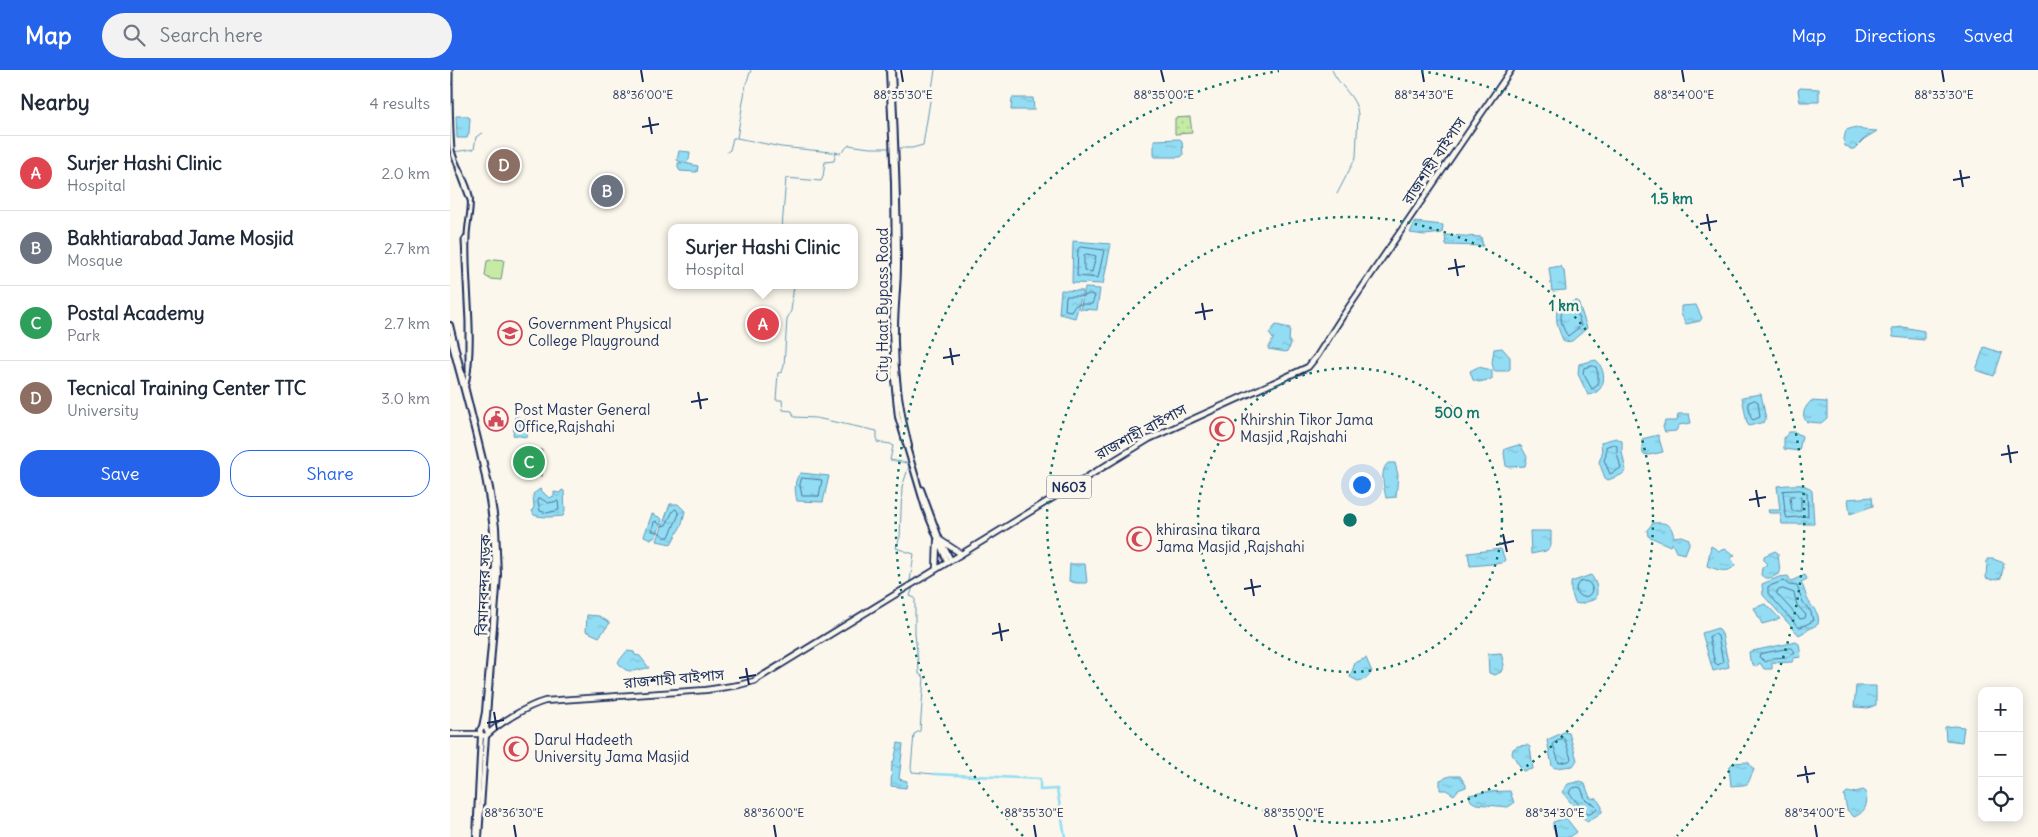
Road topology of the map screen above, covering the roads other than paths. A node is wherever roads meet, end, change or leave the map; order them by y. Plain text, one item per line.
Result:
1 (450, 70) edge
2 (890, 70) edge
3 (1511, 70) edge
4 (450, 148) edge
5 (470, 200) junction
6 (450, 325) edge
7 (450, 337) edge
8 (466, 385) junction
9 (478, 444) junction
10 (939, 540) junction
11 (960, 553) junction
12 (949, 561) junction
13 (936, 568) junction
14 (484, 731) junction
15 (450, 734) edge
16 (477, 837) edge

1 - 5 main road
2 - 10 main road, City Haat Bypass Road
3 - 11 highway, রাজশাহী বাইপাস / N603
4 - 5 main road
5 - 8 main road
6 - 8 main road
7 - 9 main road
8 - 9 main road
9 - 14 main road, বিমানবন্দর সড়ক
10 - 11 highway
10 - 12 main road, City Haat Bypass Road
10 - 13 highway
11 - 12 highway, রাজশাহী বাইপাস / N603
12 - 13 highway, রাজশাহী বাইপাস / N603
13 - 14 highway, রাজশাহী বাইপাস / N603
14 - 15 highway, N603
14 - 16 main road, বিমানবন্দর সড়ক

